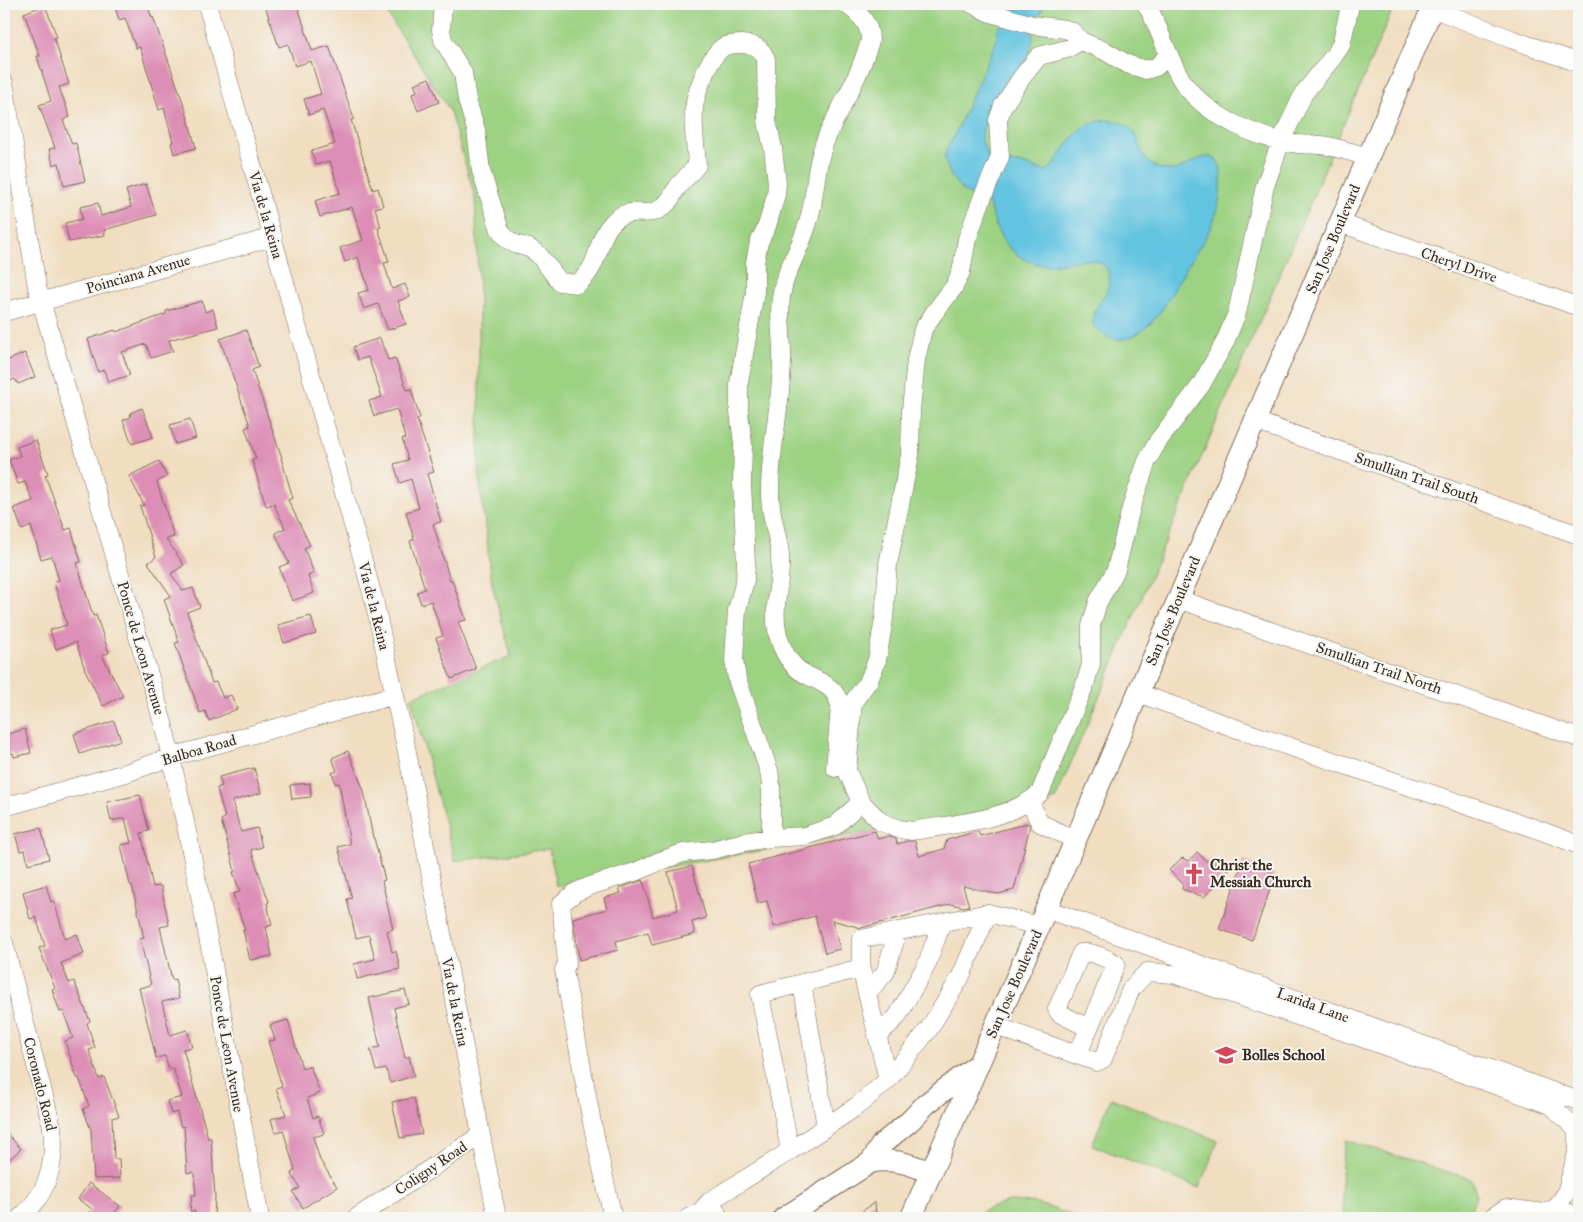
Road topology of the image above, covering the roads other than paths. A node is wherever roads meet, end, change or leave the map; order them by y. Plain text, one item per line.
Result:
1 (207, 4) edge
2 (443, 4) edge
3 (846, 4) edge
4 (972, 4) edge
5 (1146, 4) edge
6 (1349, 4) edge
7 (1433, 6) edge
8 (1036, 26) junction
9 (1081, 41) junction
10 (1169, 55) junction
11 (1039, 56) junction
12 (1579, 63) edge
13 (4, 83) edge
14 (1281, 141) junction
15 (1368, 157) junction
16 (1340, 223) junction
17 (272, 237) junction
18 (41, 301) junction
19 (1579, 307) edge
20 (4, 312) edge
21 (1255, 422) junction
22 (1579, 535) edge
23 (1178, 598) junction
24 (1138, 693) junction
25 (395, 695) junction
26 (845, 700) junction
27 (1579, 738) edge
28 (171, 757) junction
29 (861, 802) junction
30 (1030, 802) junction
31 (4, 807) edge
32 (771, 838) junction
33 (1075, 840) junction
34 (1579, 845) edge
35 (988, 913) junction
36 (1043, 918) junction
37 (942, 922) junction
38 (898, 931) junction
39 (4, 943) edge
40 (861, 968) junction
41 (802, 983) junction
42 (867, 993) junction
43 (996, 1026) junction
44 (1088, 1028) dead end
45 (878, 1036) junction
46 (1071, 1053) junction
47 (979, 1063) junction
48 (888, 1080) junction
49 (1579, 1101) edge
50 (826, 1127) junction
51 (481, 1135) junction
52 (790, 1151) junction
53 (871, 1162) junction
54 (930, 1172) junction
55 (710, 1202) junction
56 (1557, 1207) junction
57 (1538, 1215) edge
58 (20, 1218) edge
59 (260, 1218) edge
60 (356, 1218) edge
61 (497, 1218) edge
62 (613, 1218) edge
63 (688, 1218) edge
64 (720, 1218) edge
65 (784, 1218) edge
66 (911, 1218) edge
67 (1491, 1218) edge
68 (1579, 1218) edge

1 - 17 street, Via de la Reina
2 - 32 street
3 - 26 street
4 - 8 street
5 - 10 street
6 - 14 street
7 - 12 street
7 - 15 main road, San Jose Boulevard
8 - 9 street
8 - 11 street
9 - 10 street
9 - 11 street
10 - 14 street
11 - 26 street
13 - 18 street, Ponce de Leon Avenue
14 - 15 street
14 - 30 street
15 - 16 main road, San Jose Boulevard
16 - 19 street, Cheryl Drive
16 - 21 main road, San Jose Boulevard
17 - 18 street, Poinciana Avenue
17 - 25 street, Via de la Reina
18 - 20 street, Poinciana Avenue
18 - 28 street, Ponce de Leon Avenue
21 - 22 street, Smullian Trail South
21 - 23 main road, San Jose Boulevard
23 - 24 main road, San Jose Boulevard
23 - 27 street, Smullian Trail North
24 - 33 main road, San Jose Boulevard
24 - 34 street
25 - 28 street, Balboa Road
25 - 51 street, Via de la Reina
26 - 29 street
28 - 31 street, Balboa Road
28 - 59 street, Ponce de Leon Avenue
29 - 30 street
29 - 32 street
30 - 33 street
32 - 62 street
33 - 36 main road, San Jose Boulevard
35 - 36 street, Larida Lane
35 - 37 street
35 - 48 street
36 - 43 main road, San Jose Boulevard
36 - 49 street, Larida Lane
37 - 38 street
37 - 45 street
38 - 40 street
38 - 42 street
39 - 58 street, Coronado Road
40 - 41 street
40 - 42 street
41 - 50 street
41 - 52 street
42 - 45 street
43 - 46 street
43 - 47 main road, San Jose Boulevard
44 - 46 street
45 - 48 street
46 - 56 street
47 - 53 main road
47 - 54 main road, San Jose Boulevard
48 - 50 street
50 - 52 street
51 - 60 street, Coligny Road
51 - 61 street, Via de la Reina
52 - 55 street
53 - 54 main road
53 - 65 main road
54 - 66 main road, San Jose Boulevard
55 - 63 street
55 - 64 street
56 - 57 street
56 - 68 street
57 - 67 street

